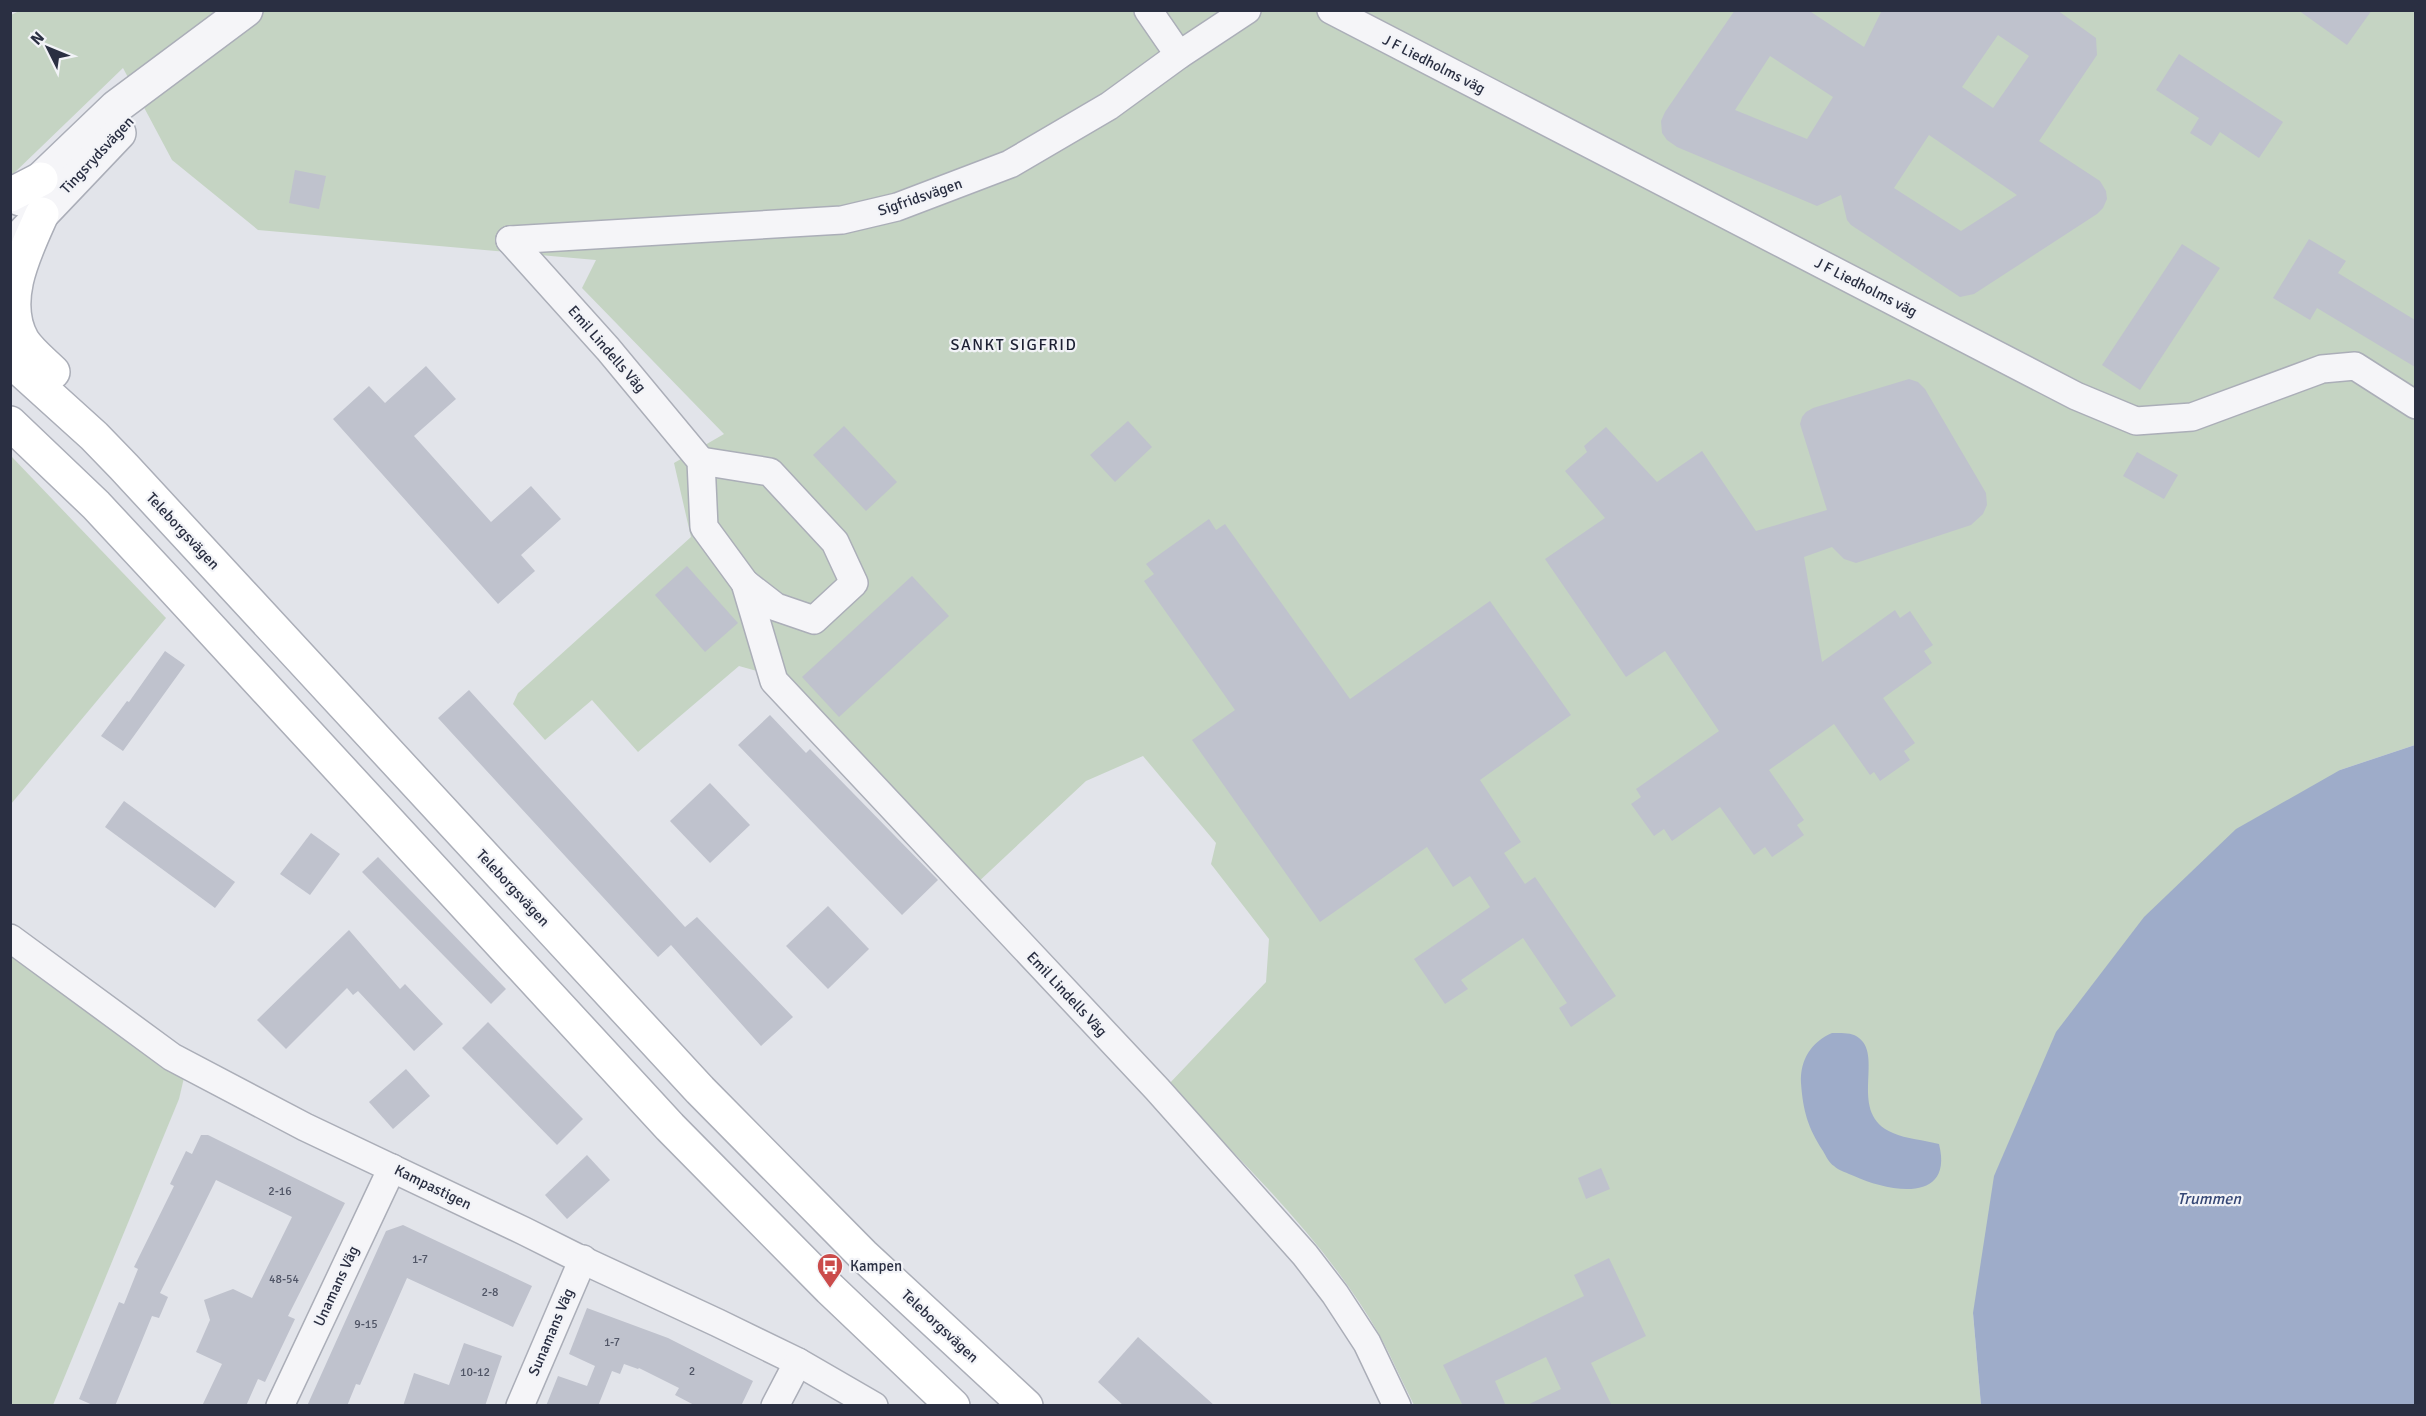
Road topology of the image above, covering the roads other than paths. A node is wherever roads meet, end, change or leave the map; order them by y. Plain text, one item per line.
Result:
1 (246, 10) edge
2 (1148, 10) edge
3 (1247, 10) edge
4 (1331, 10) edge
5 (1179, 56) junction
6 (180, 60) junction
7 (41, 179) junction
8 (10, 195) edge
9 (26, 211) edge
10 (510, 240) joint
11 (10, 247) edge
12 (10, 360) edge
13 (2415, 405) edge
14 (10, 423) edge
15 (94, 436) junction
16 (701, 461) junction
17 (745, 583) junction
18 (10, 938) edge
19 (392, 1168) junction
20 (583, 1259) junction
21 (798, 1362) junction
22 (280, 1406) edge
23 (520, 1406) edge
24 (775, 1406) edge
25 (874, 1406) edge
26 (953, 1406) edge
27 (1026, 1406) edge
28 (1397, 1406) edge

1 - 6 street, Tingsrydsvägen
2 - 5 street
3 - 5 street, Sigfridsvägen
4 - 13 street, J F Liedholms väg
5 - 10 street, Sigfridsvägen
6 - 7 street, Tingsrydsvägen
6 - 9 street, Tingsrydsvägen
7 - 8 main road
7 - 9 street, Tingsrydsvägen
9 - 11 street, Tingsrydsvägen
9 - 15 main road
10 - 16 street, Emil Lindells Väg
12 - 15 main road, Teleborgsvägen
14 - 26 main road
15 - 27 main road, Teleborgsvägen
16 - 17 street, Emil Lindells Väg
16 - 17 street, Emil Lindells Väg
17 - 28 street, Emil Lindells Väg
18 - 19 street, Kampastigen
19 - 20 street, Kampastigen
19 - 22 street, Unamans Väg
20 - 21 street, Kampastigen
20 - 23 street, Sunamans Väg
21 - 24 street
21 - 25 street, Kampastigen

